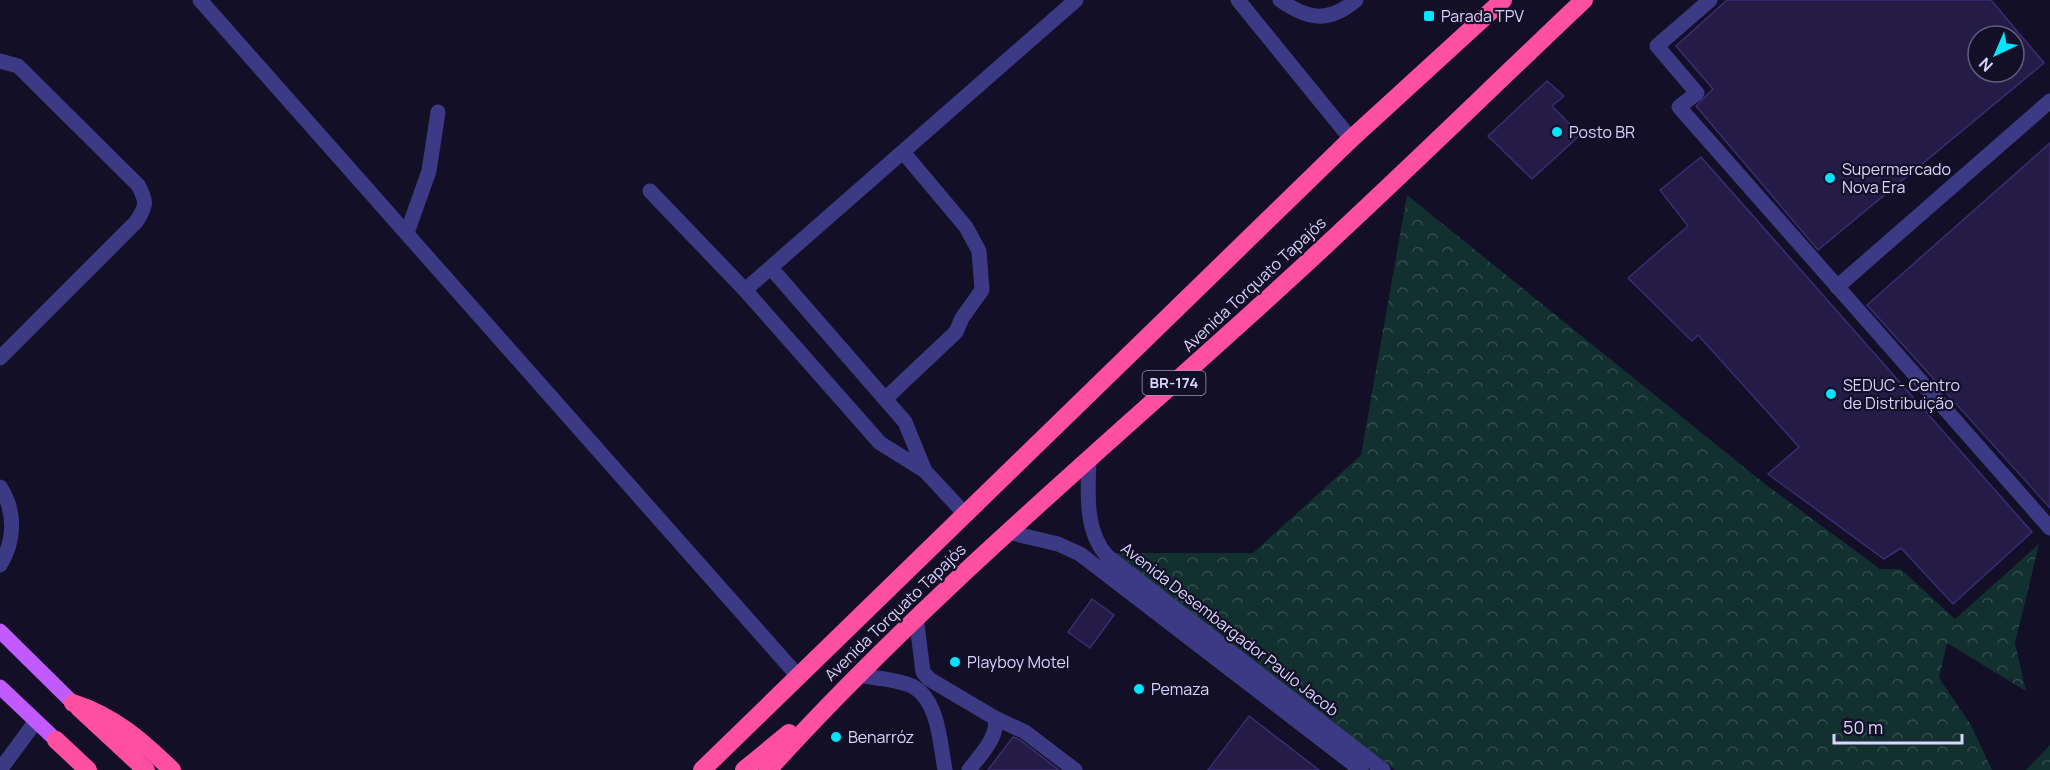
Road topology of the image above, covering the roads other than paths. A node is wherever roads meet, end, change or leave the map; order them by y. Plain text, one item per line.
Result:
1 (200, 0) edge
2 (1076, 0) edge
3 (1238, 0) edge
4 (1280, 0) edge
5 (1356, 0) edge
6 (1503, 0) edge
7 (1584, 0) edge
8 (1710, 0) edge
9 (0, 62) edge
10 (2050, 101) edge
11 (438, 112) dead end
12 (1351, 139) junction
13 (903, 152) junction
14 (651, 191) dead end
15 (406, 233) junction
16 (771, 268) junction
17 (1837, 287) junction
18 (745, 290) junction
19 (0, 358) edge
20 (885, 399) junction
21 (1089, 459) junction
22 (925, 471) junction
23 (0, 488) edge
24 (966, 515) junction
25 (2050, 528) edge
26 (1008, 532) junction
27 (0, 565) edge
28 (916, 617) junction
29 (0, 630) edge
30 (797, 675) junction
31 (857, 675) junction
32 (0, 687) edge
33 (838, 693) junction
34 (74, 703) junction
35 (995, 718) junction
36 (36, 722) junction
37 (56, 740) junction
38 (0, 770) edge
39 (77, 770) edge
40 (88, 770) edge
41 (146, 770) edge
42 (172, 770) edge
43 (702, 770) edge
44 (744, 770) edge
45 (768, 770) edge
46 (945, 770) edge
47 (969, 770) edge
48 (1075, 770) edge
49 (1361, 770) edge
50 (1383, 770) edge

1 - 15 street
2 - 13 street
3 - 12 street
4 - 5 street
6 - 12 highway, Avenida Torquato Tapajós / BR-174
7 - 21 highway, Avenida Torquato Tapajós / BR-174
8 - 17 street
9 - 19 street
10 - 17 street
11 - 15 street
12 - 24 highway, Avenida Torquato Tapajós / BR-174
13 - 16 street
13 - 20 street
14 - 18 street
15 - 30 street
16 - 18 street
16 - 20 street
17 - 25 street
18 - 22 street
20 - 22 street
21 - 26 highway, Avenida Torquato Tapajós / BR-174
21 - 50 street, Avenida Desembargador Paulo Jacob
22 - 24 street
23 - 27 street
24 - 30 highway, Avenida Torquato Tapajós / BR-174
26 - 28 highway, Avenida Torquato Tapajós / BR-174
26 - 49 street, Avenida Desembargador Paulo Jacob
28 - 31 highway, Avenida Torquato Tapajós / BR-174
28 - 35 street
29 - 34 main road
30 - 43 highway, Avenida Torquato Tapajós / BR-174
31 - 33 highway, Avenida Torquato Tapajós / BR-174
31 - 46 street
32 - 36 main road
33 - 44 highway
33 - 45 highway, Avenida Torquato Tapajós / BR-174
34 - 41 highway
34 - 42 highway
35 - 47 street
35 - 48 street
36 - 37 main road
36 - 38 street
37 - 39 highway
37 - 40 highway

